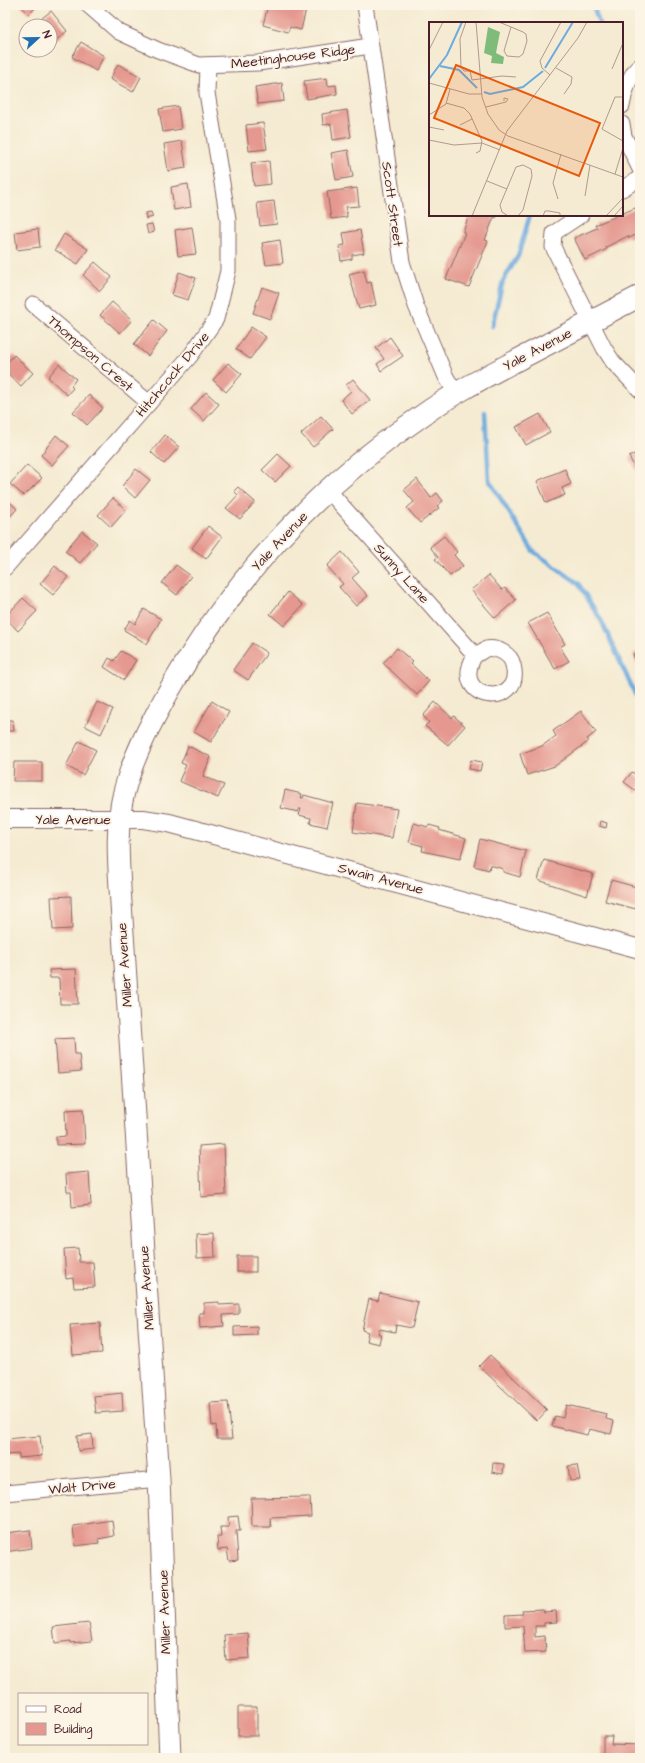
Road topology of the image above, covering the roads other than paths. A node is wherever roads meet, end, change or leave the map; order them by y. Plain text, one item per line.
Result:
1 (88, 5) edge
2 (365, 5) edge
3 (370, 46) junction
4 (208, 65) junction
5 (640, 66) edge
6 (623, 103) edge
7 (623, 130) edge
8 (640, 169) edge
9 (640, 178) edge
10 (623, 188) edge
11 (580, 216) edge
12 (640, 296) edge
13 (33, 304) dead end
14 (590, 322) junction
15 (640, 390) edge
16 (456, 393) junction
17 (149, 403) junction
18 (328, 490) junction
19 (5, 568) edge
20 (475, 656) dead end
21 (5, 819) edge
22 (120, 819) junction
23 (640, 949) edge
24 (159, 1479) junction
25 (5, 1493) edge
26 (170, 1758) edge

1 - 4 street, Meetinghouse Ridge
2 - 3 street, Scott Street
3 - 4 street, Meetinghouse Ridge
3 - 16 street, Scott Street
4 - 17 street, Hitchcock Drive
5 - 6 street
7 - 8 street
9 - 10 street
11 - 14 street
12 - 14 main road, Yale Avenue
13 - 17 street, Thompson Crest
14 - 15 street
14 - 16 main road, Yale Avenue
16 - 18 main road, Yale Avenue
17 - 19 street, Hitchcock Drive
18 - 20 street, Sunny Lane
18 - 22 main road, Yale Avenue
21 - 22 street, Yale Avenue
22 - 23 street, Swain Avenue
22 - 24 main road, Miller Avenue
24 - 25 street, Walt Drive
24 - 26 main road, Miller Avenue

